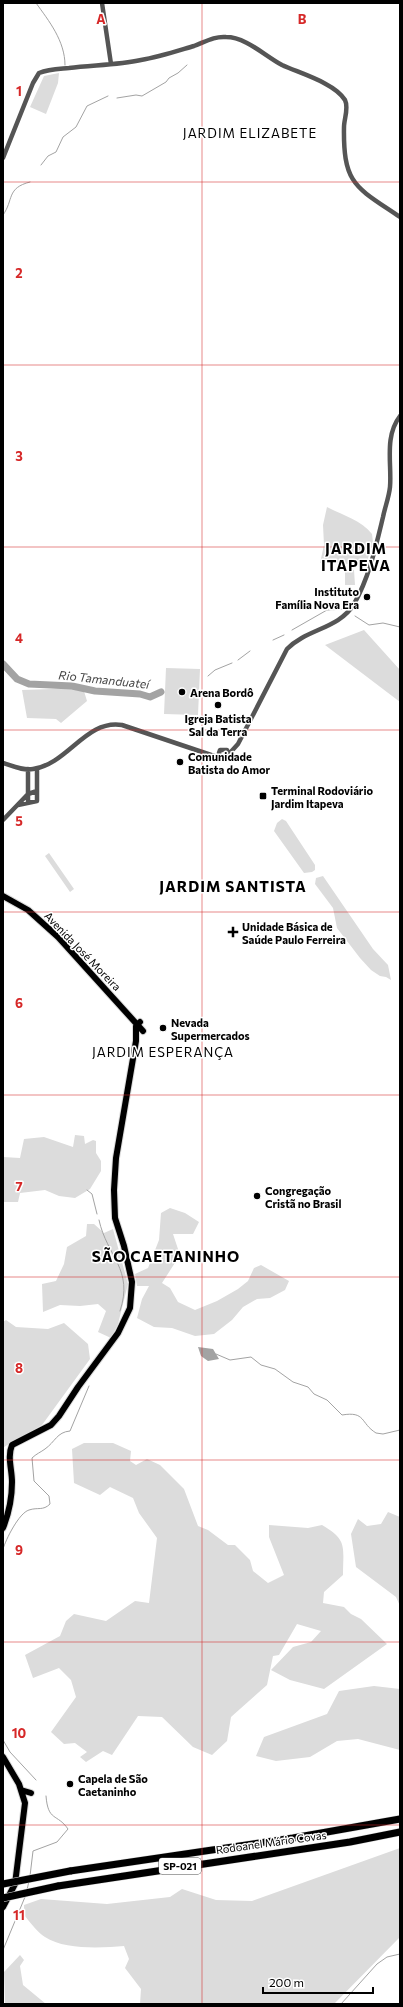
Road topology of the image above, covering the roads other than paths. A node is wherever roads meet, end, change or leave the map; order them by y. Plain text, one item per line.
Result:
1 (102, 3) edge
2 (111, 64) junction
3 (3, 158) edge
4 (400, 217) edge
5 (400, 416) edge
6 (235, 748) junction
7 (223, 750) junction
8 (204, 751) junction
9 (228, 755) junction
10 (220, 757) junction
11 (3, 763) edge
12 (37, 768) junction
13 (28, 769) junction
14 (37, 792) junction
15 (28, 794) junction
16 (28, 803) junction
17 (18, 805) junction
18 (3, 820) edge
19 (3, 896) edge
20 (3, 1528) edge
21 (3, 1757) edge
22 (21, 1790) junction
23 (31, 1793) dead end
24 (400, 1819) edge
25 (400, 1832) edge
26 (3, 1884) edge
27 (3, 1898) edge
28 (3, 1907) edge

1 - 2 street
2 - 3 street
2 - 4 street
5 - 6 street
6 - 7 street
6 - 9 street
7 - 8 street
7 - 9 street
7 - 10 street
8 - 10 street
8 - 12 street
9 - 10 street
11 - 13 street
12 - 13 street
12 - 14 street
13 - 15 street
14 - 15 street
14 - 16 street
15 - 16 street
15 - 17 street
16 - 17 street
17 - 18 street
19 - 20 main road, Avenida José Moreira
21 - 22 main road
22 - 23 main road
22 - 28 main road
24 - 26 highway, Rodoanel Mário Covas / SP-021, bridge
25 - 27 highway, Rodoanel Mário Covas / SP-021, bridge

